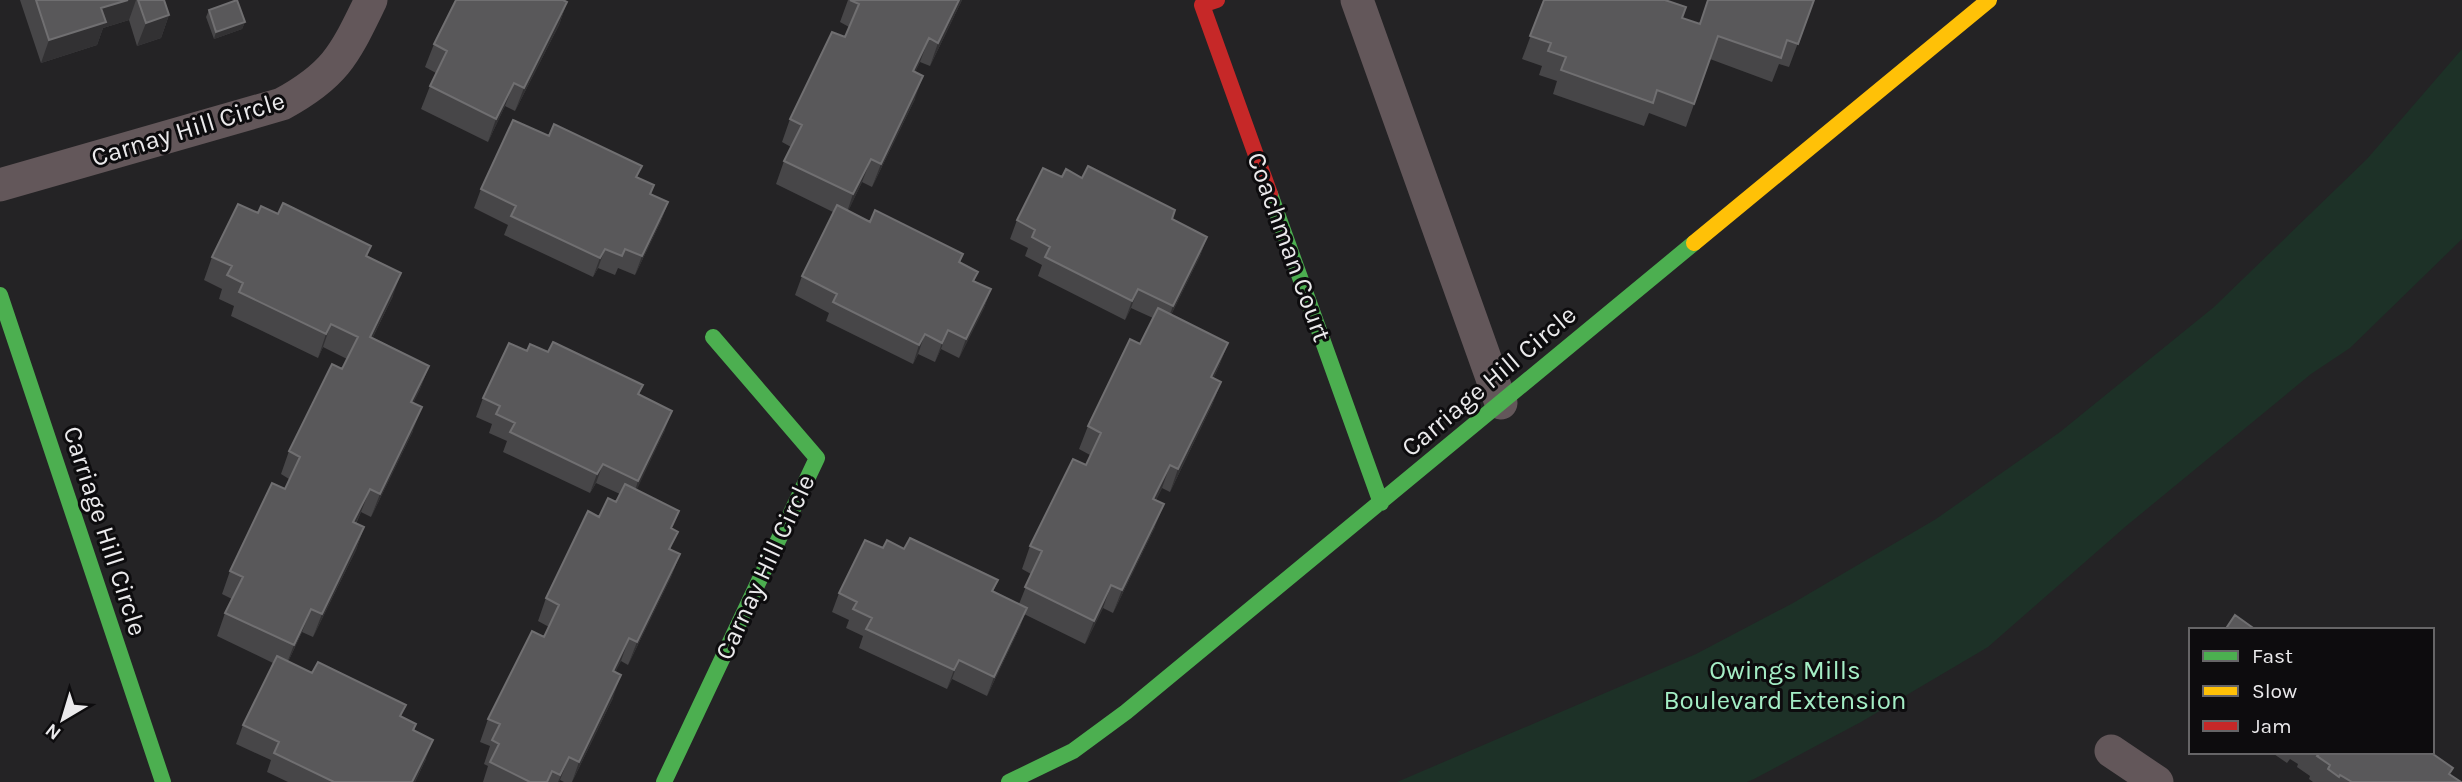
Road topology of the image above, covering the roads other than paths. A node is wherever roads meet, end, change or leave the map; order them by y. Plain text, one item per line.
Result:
1 (371, 0) edge
2 (1217, 0) edge
3 (1357, 0) edge
4 (1989, 0) edge
5 (0, 185) edge
6 (0, 295) edge
7 (713, 337) dead end
8 (1502, 403) junction
9 (1381, 503) junction
10 (2111, 751) dead end
11 (163, 782) edge
12 (664, 782) edge
13 (1009, 782) edge
14 (2157, 782) edge

1 - 5 street, Carnay Hill Circle
2 - 9 street, Coachman Court
3 - 8 street
4 - 8 street, Carriage Hill Circle
6 - 11 street, Carriage Hill Circle
7 - 12 street, Carnay Hill Circle
8 - 9 street, Carriage Hill Circle
9 - 13 street, Carriage Hill Circle
10 - 14 street

